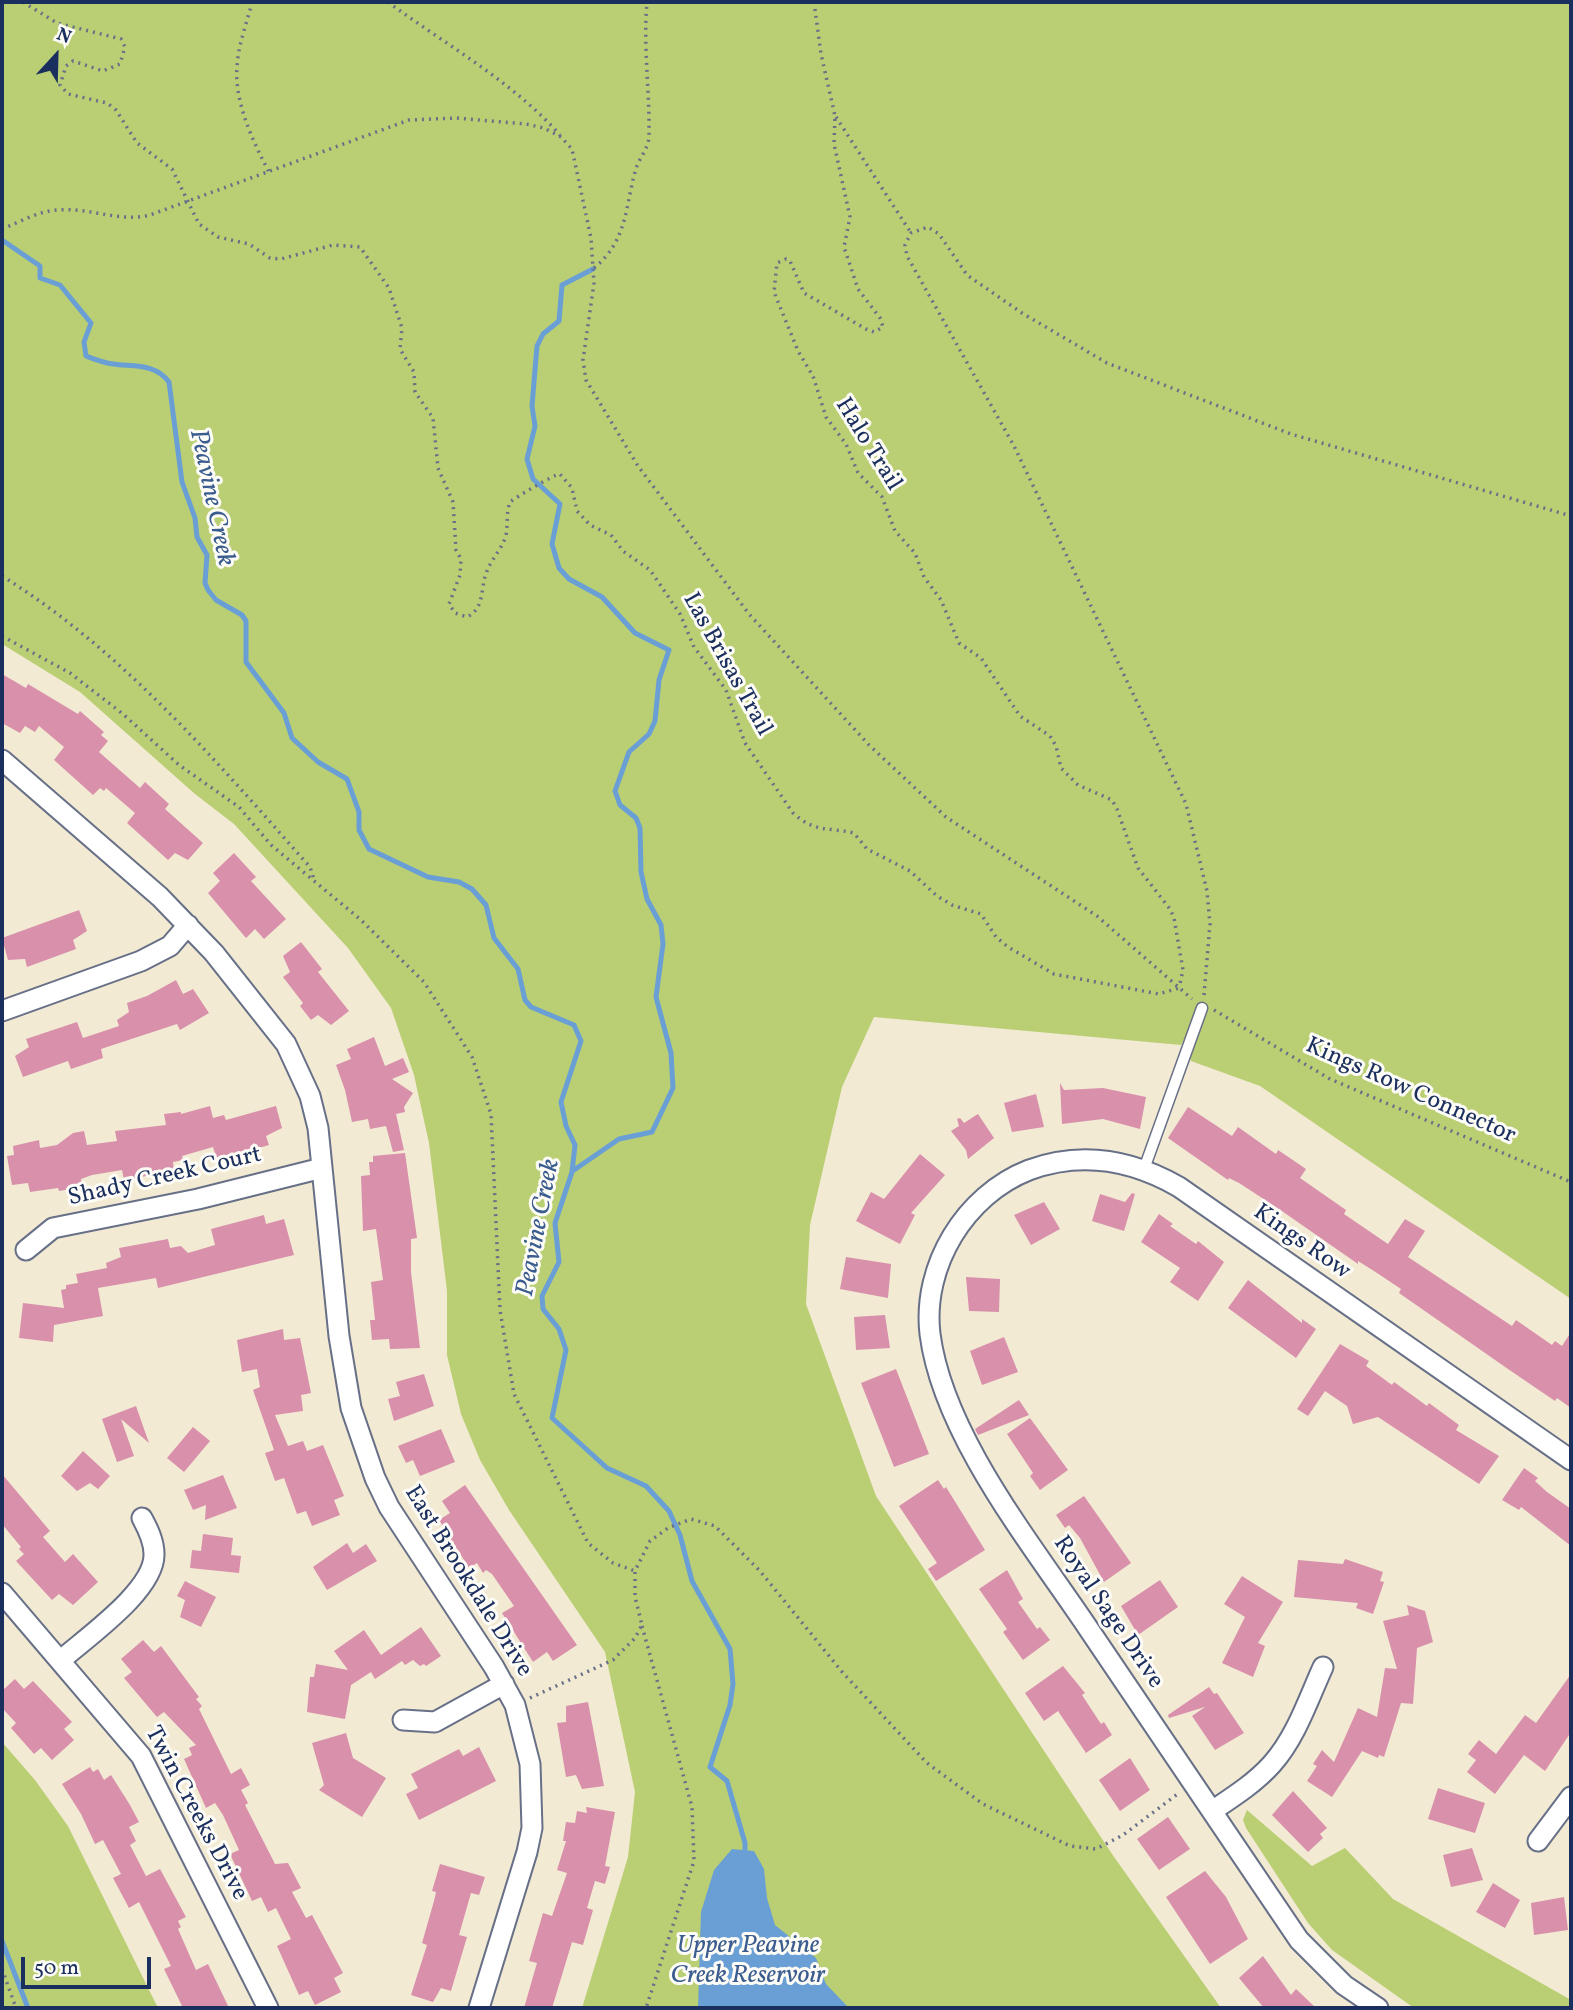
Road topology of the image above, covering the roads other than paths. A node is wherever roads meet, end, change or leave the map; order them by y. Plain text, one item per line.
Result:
1 (2, 760) edge
2 (188, 925) junction
3 (1202, 1008) road end
4 (2, 1012) edge
5 (322, 1168) junction
6 (1144, 1169) junction
7 (981, 1200) joint
8 (26, 1250) dead end
9 (1571, 1460) edge
10 (142, 1518) dead end
11 (2, 1593) edge
12 (61, 1660) junction
13 (1323, 1667) dead end
14 (504, 1684) junction
15 (403, 1720) dead end
16 (1571, 1797) edge
17 (1212, 1811) junction
18 (1538, 1841) dead end
19 (268, 2008) edge
20 (479, 2008) edge
21 (1378, 2008) edge

1 - 2 street, East Brookdale Drive
2 - 4 street
2 - 5 street, East Brookdale Drive
3 - 6 lane
5 - 8 street, Shady Creek Court
5 - 14 street, East Brookdale Drive
6 - 7 street, Kings Row
6 - 9 street, Kings Row
7 - 17 street, Royal Sage Drive
10 - 12 street
11 - 12 street, Twin Creeks Drive
12 - 19 street, Twin Creeks Drive
13 - 17 street
14 - 15 street
14 - 20 street, East Brookdale Drive
16 - 18 street
17 - 21 street, Royal Sage Drive

